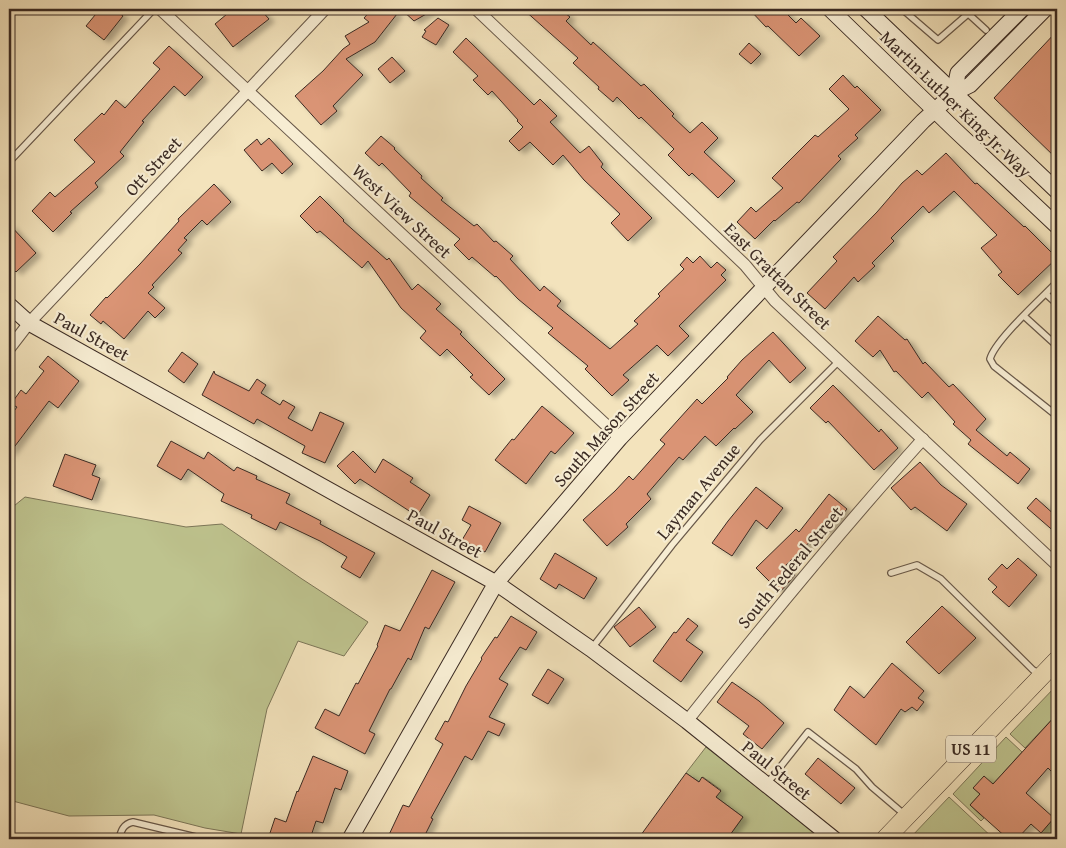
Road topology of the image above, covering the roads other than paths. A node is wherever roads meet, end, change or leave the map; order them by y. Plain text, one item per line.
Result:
1 (154, 9) edge
2 (160, 9) edge
3 (326, 9) edge
4 (476, 9) edge
5 (830, 9) edge
6 (866, 9) edge
7 (902, 9) edge
8 (963, 9) edge
9 (1022, 9) edge
10 (1045, 9) edge
11 (969, 13) junction
12 (986, 30) dead end
13 (248, 91) junction
14 (954, 93) junction
15 (935, 110) junction
16 (9, 162) edge
17 (1057, 191) edge
18 (1057, 226) edge
19 (1057, 282) edge
20 (764, 287) junction
21 (1046, 294) junction
22 (1057, 304) edge
23 (9, 305) edge
24 (1024, 316) junction
25 (29, 323) junction
26 (1057, 346) edge
27 (9, 349) edge
28 (839, 360) junction
29 (1057, 416) edge
30 (620, 438) junction
31 (923, 439) junction
32 (1057, 565) edge
33 (891, 573) dead end
34 (496, 583) junction
35 (591, 649) junction
36 (1057, 660) edge
37 (1042, 675) junction
38 (687, 721) junction
39 (766, 785) junction
40 (906, 817) junction
41 (119, 839) edge
42 (204, 839) edge
43 (350, 839) edge
44 (834, 839) edge
45 (885, 839) edge

1 - 16 lane
2 - 13 street, West View Street
3 - 13 street, Ott Street
4 - 20 street, East Grattan Street
5 - 15 main road, Martin Luther King Jr. Way
6 - 14 main road, Martin Luther King Jr. Way
7 - 11 lane
8 - 11 lane
9 - 14 main road
10 - 14 main road, South Mason Street
11 - 12 lane
13 - 25 street, Ott Street
13 - 30 street, West View Street
14 - 15 main road, South Mason Street
14 - 17 main road, Martin Luther King Jr. Way
15 - 18 main road, Martin Luther King Jr. Way
15 - 20 main road, South Mason Street
19 - 21 lane
20 - 28 street, East Grattan Street
20 - 30 main road, South Mason Street
21 - 22 lane
21 - 24 lane
23 - 25 main road, Paul Street
24 - 26 lane
24 - 29 lane
25 - 27 street, Ott Street
25 - 34 main road, Paul Street
28 - 31 street, East Grattan Street
28 - 35 lane, Layman Avenue
30 - 34 main road, South Mason Street
31 - 32 street, East Grattan Street
31 - 38 street, South Federal Street
33 - 37 lane
34 - 35 main road, Paul Street
34 - 43 main road, South Mason Street
35 - 38 main road, Paul Street
36 - 37 main road, US 11
37 - 40 main road, US 11
38 - 39 main road, Paul Street
39 - 40 lane
39 - 44 main road, Paul Street
40 - 45 main road, US 11
41 - 42 lane

